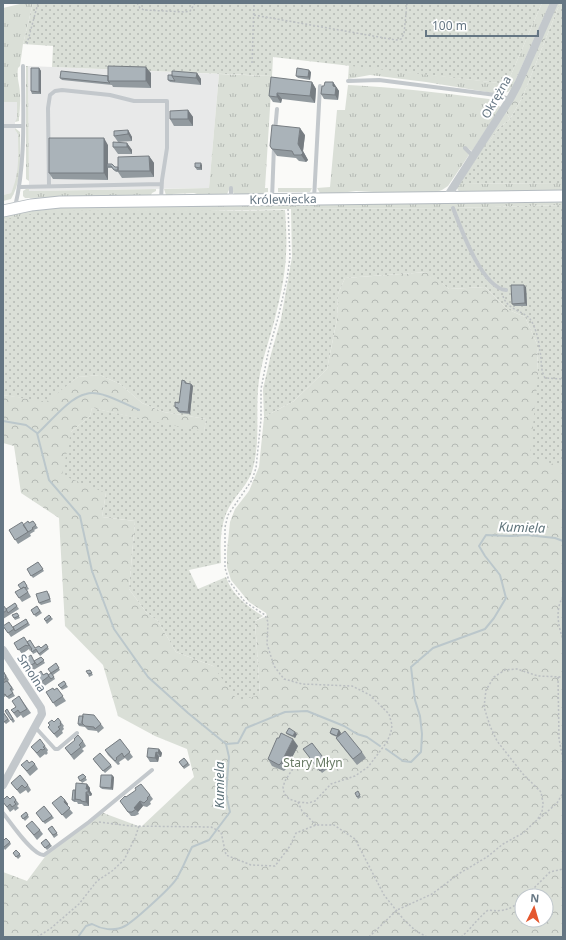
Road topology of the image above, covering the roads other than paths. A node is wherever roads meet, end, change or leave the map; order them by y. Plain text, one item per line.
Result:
1 (554, 3) edge
2 (23, 66) dead end
3 (348, 81) dead end
4 (320, 86) edge
5 (510, 99) junction
6 (277, 109) dead end
7 (3, 126) edge
8 (23, 126) junction
9 (275, 135) edge
10 (274, 143) edge
11 (465, 148) dead end
12 (473, 156) junction
13 (161, 184) junction
14 (49, 186) junction
15 (20, 187) junction
16 (231, 188) dead end
17 (563, 196) edge
18 (447, 197) junction
19 (272, 199) junction
20 (314, 199) junction
21 (231, 200) junction
22 (161, 201) junction
23 (15, 208) junction
24 (453, 208) dead end
25 (3, 211) edge
26 (503, 290) road end
27 (3, 650) edge
28 (35, 727) junction
29 (77, 733) dead end
30 (152, 770) dead end
31 (3, 785) edge
32 (3, 814) edge

1 - 5 street, Okrężna
2 - 8 lane
3 - 5 lane
4 - 20 lane
5 - 12 street, Okrężna
6 - 9 lane
7 - 8 lane
8 - 15 lane
10 - 19 lane
11 - 12 lane
12 - 18 street, Okrężna
13 - 14 lane
13 - 14 lane
13 - 22 lane
14 - 15 lane
15 - 23 lane
16 - 21 lane
17 - 18 main road, Królewiecka
18 - 20 main road, Królewiecka
19 - 20 main road, Królewiecka
19 - 21 main road, Królewiecka
21 - 22 main road, Królewiecka
22 - 23 main road, Królewiecka
23 - 25 main road, Królewiecka
24 - 26 lane
27 - 28 street, Smolna
28 - 29 lane
28 - 31 street
30 - 32 lane

